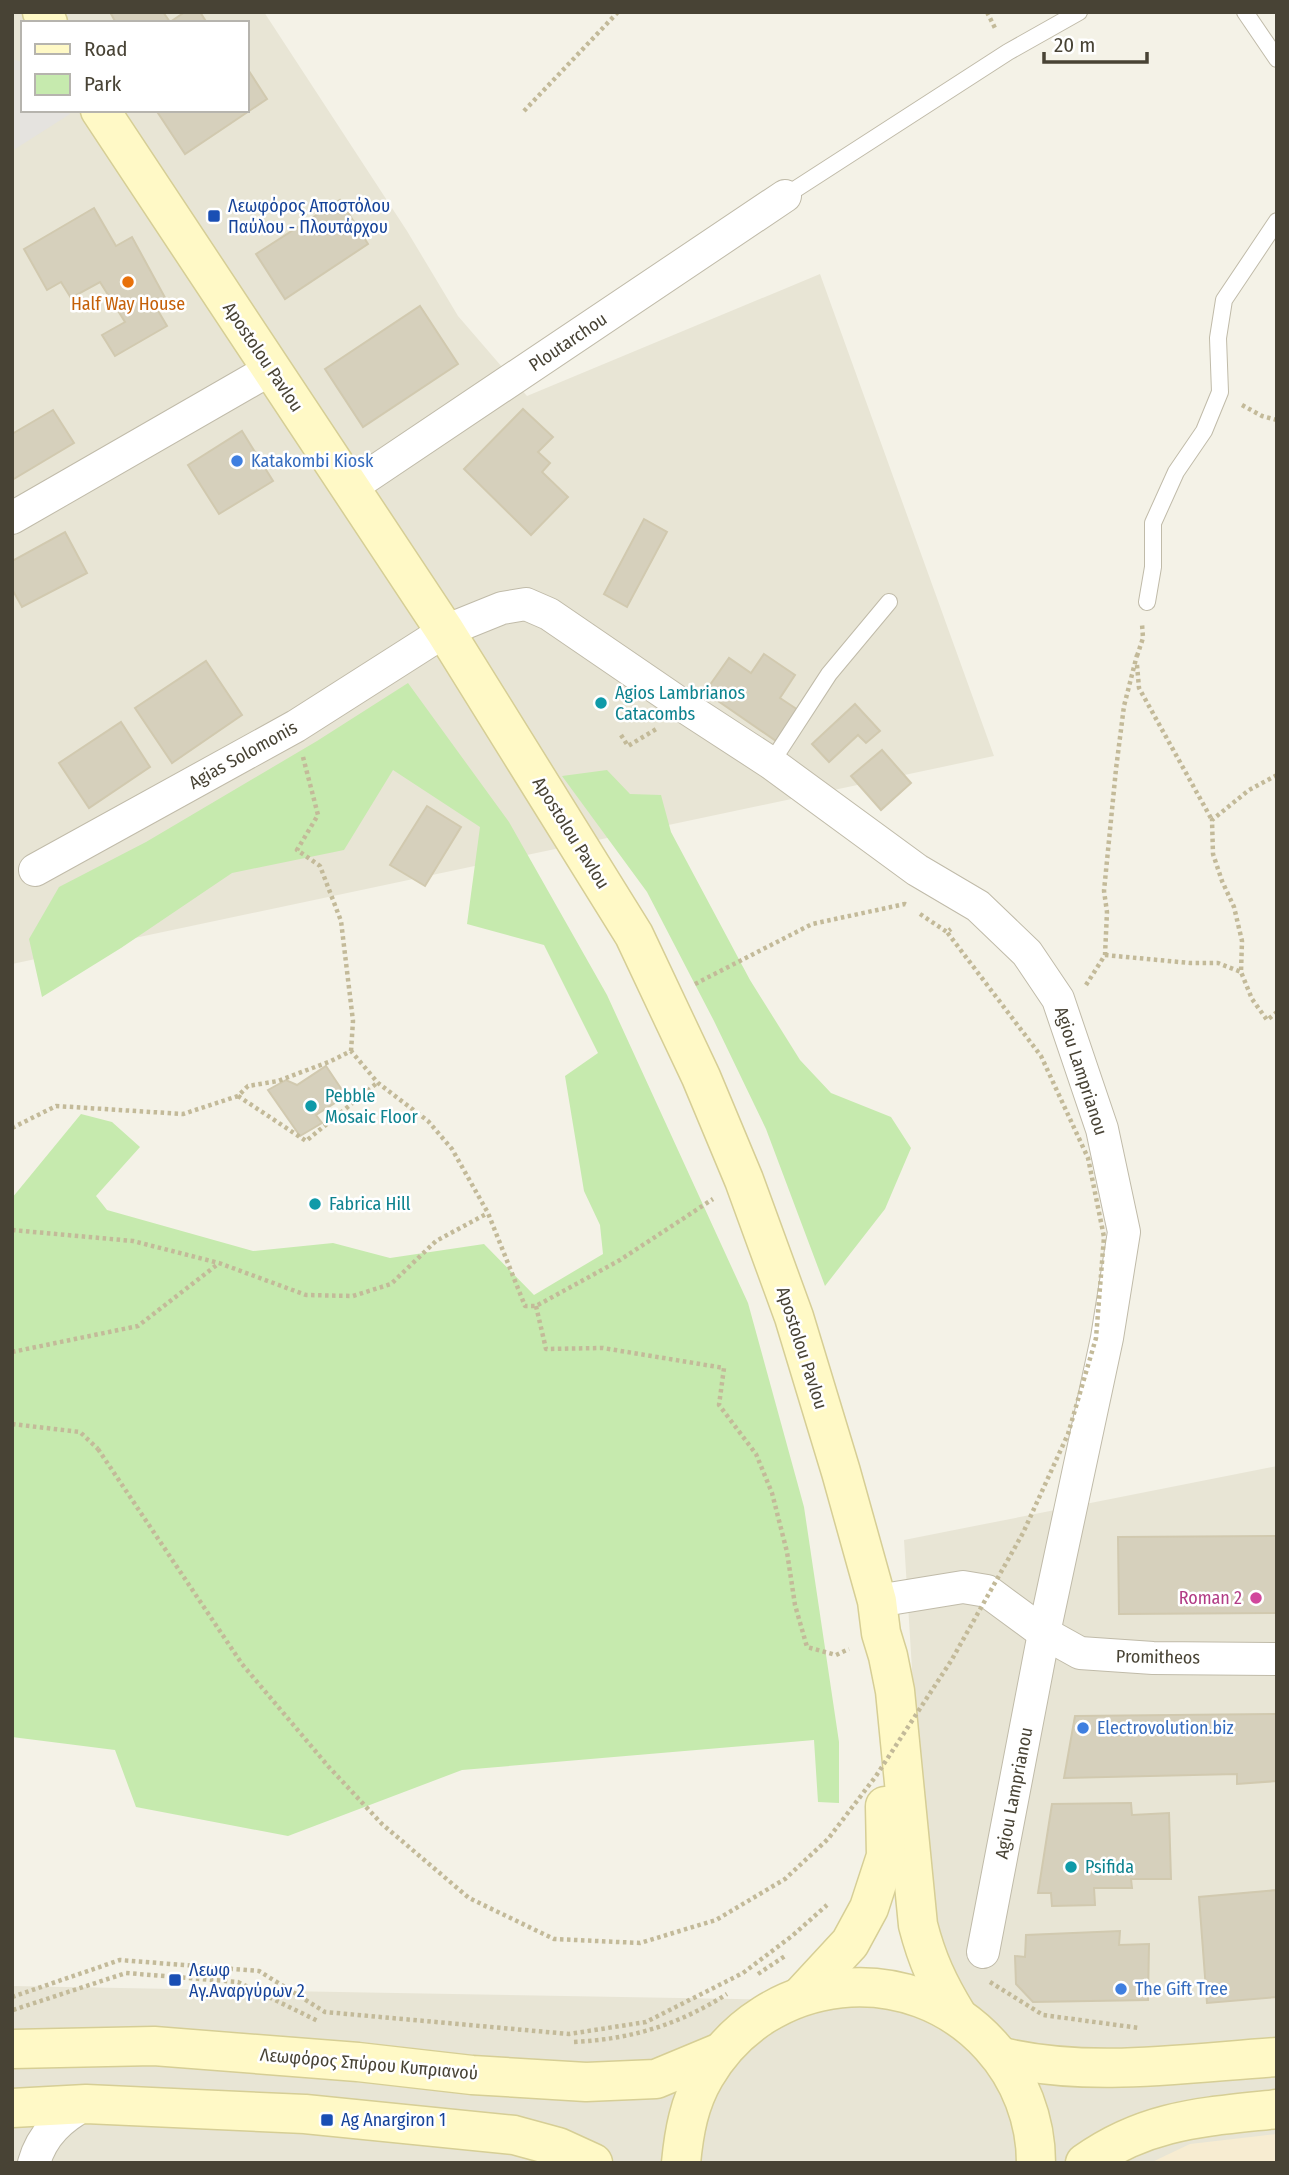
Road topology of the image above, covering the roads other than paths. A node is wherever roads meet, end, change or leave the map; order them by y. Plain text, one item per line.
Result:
1 (1079, 12) edge
2 (1245, 12) edge
3 (1277, 59) edge
4 (101, 112) edge
5 (785, 196) joint
6 (1277, 221) edge
7 (271, 369) junction
8 (350, 488) junction
9 (12, 518) edge
10 (889, 602) dead end
11 (1147, 602) road end
12 (445, 631) junction
13 (771, 763) junction
14 (35, 870) dead end
15 (879, 1617) junction
16 (1044, 1633) junction
17 (1277, 1659) edge
18 (985, 1966) road end
19 (801, 1996) junction
20 (957, 2015) junction
21 (12, 2049) edge
22 (721, 2052) junction
23 (1002, 2057) junction
24 (1277, 2057) edge
25 (86, 2104) junction
26 (12, 2108) edge
27 (1277, 2109) edge
28 (34, 2163) edge
29 (593, 2163) edge
30 (681, 2163) edge
31 (1036, 2163) edge
32 (1085, 2163) edge

1 - 5 lane
2 - 3 lane
4 - 7 main road, Apostolou Pavlou
5 - 8 street, Ploutarchou
6 - 11 lane
7 - 8 main road, Apostolou Pavlou
7 - 9 street
8 - 12 main road, Apostolou Pavlou
10 - 13 lane
12 - 13 street, Agiou Lamprianou
12 - 14 street, Agias Solomonis
12 - 15 main road, Apostolou Pavlou
13 - 16 street, Agiou Lamprianou
15 - 16 street
15 - 19 main road
15 - 20 main road, Apostolou Pavlou
16 - 17 street, Promitheos
16 - 18 street, Agiou Lamprianou
19 - 20 main road
19 - 22 main road
20 - 23 main road
21 - 22 main road, Λεωφόρος Σπύρου Κυπριανού
22 - 30 main road
23 - 24 main road
23 - 31 main road
25 - 26 main road
25 - 28 street
25 - 29 main road
27 - 32 main road

